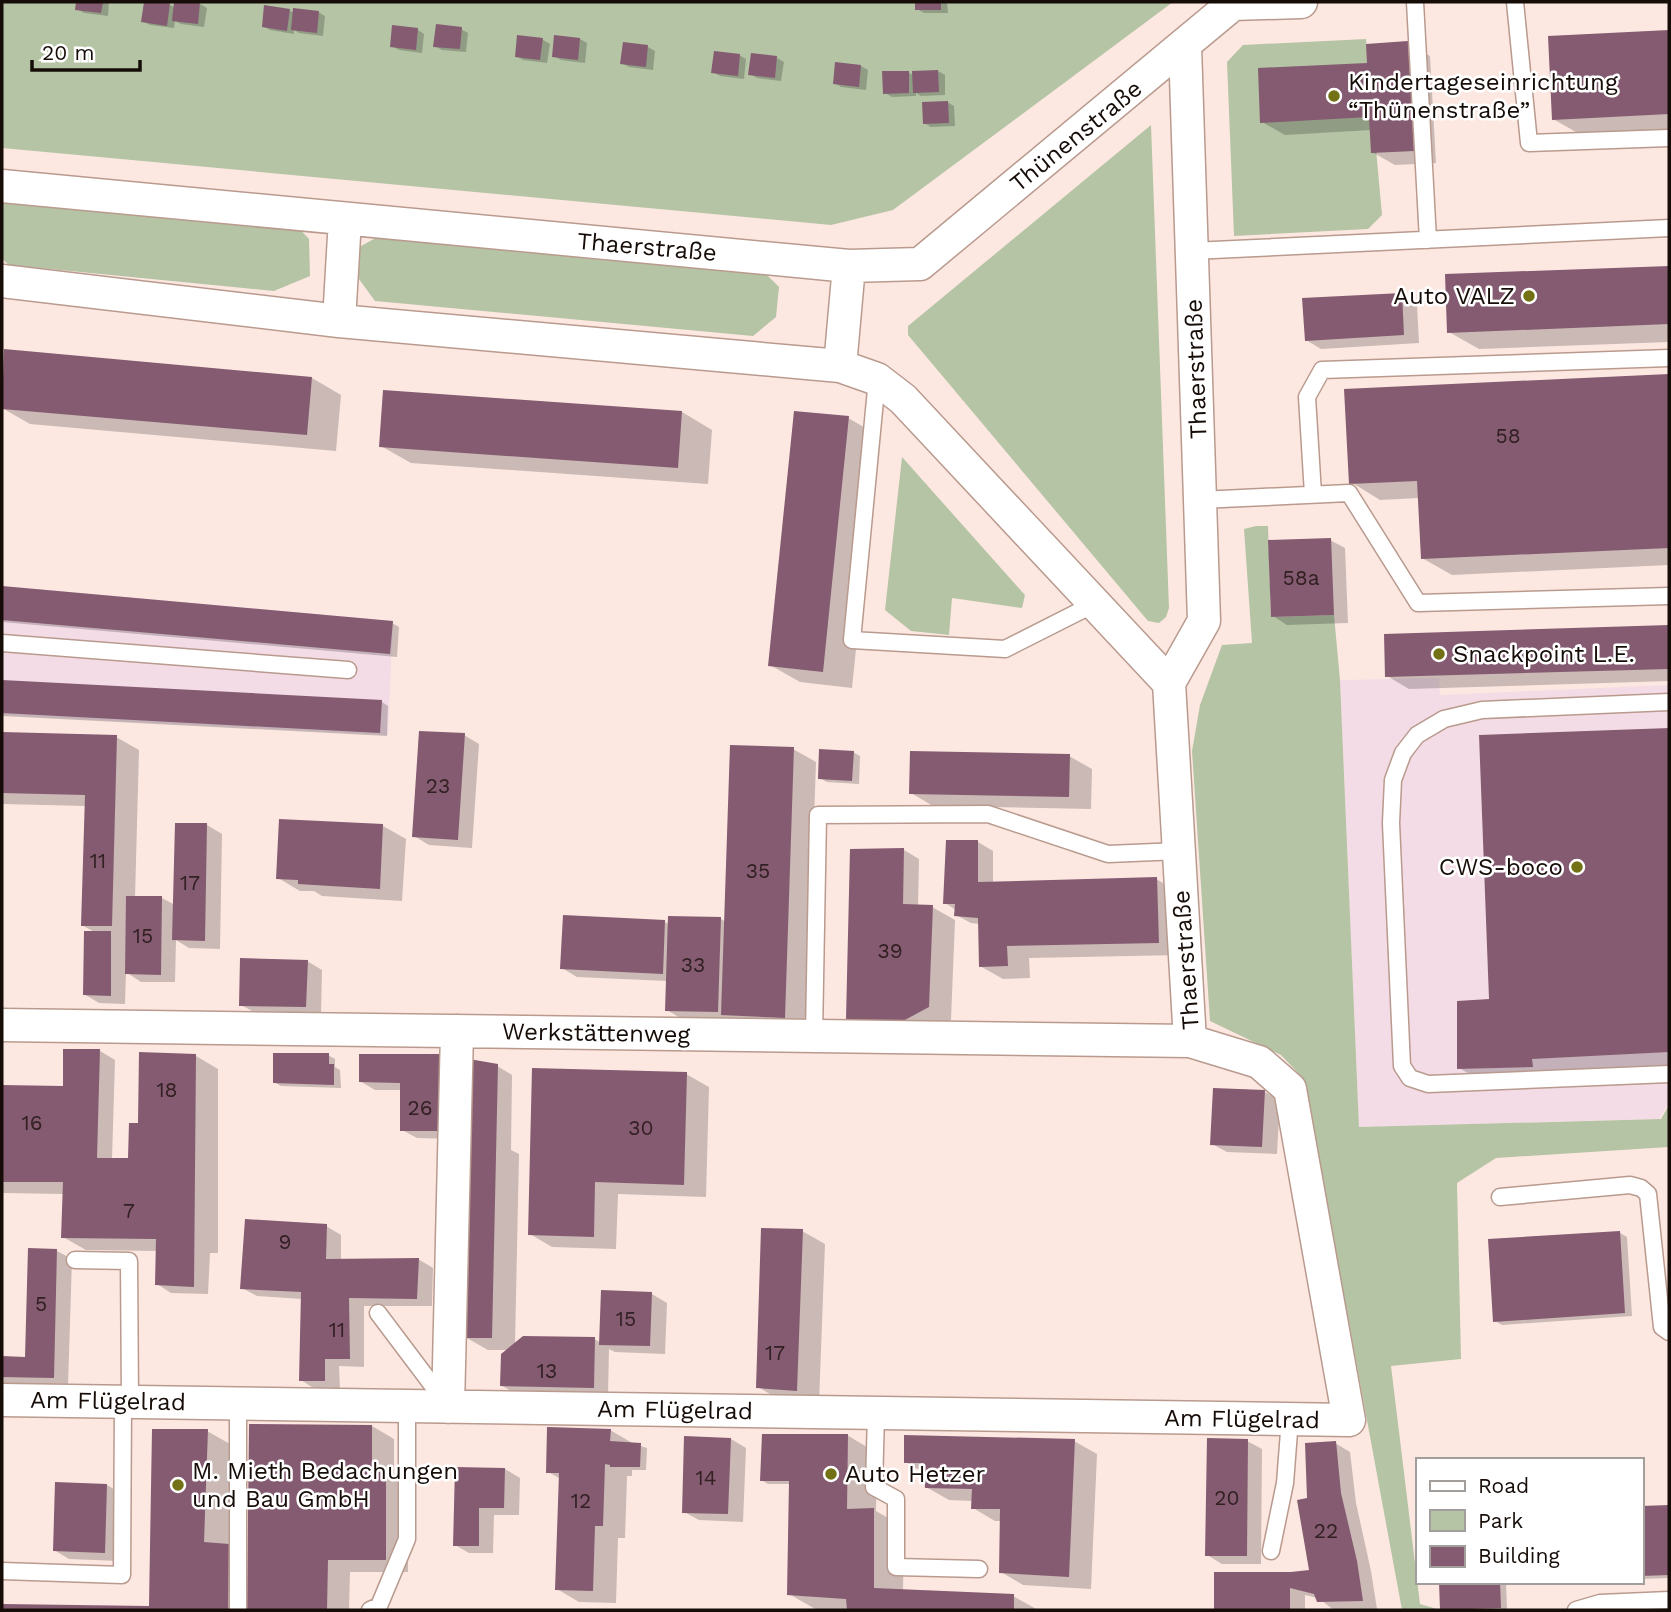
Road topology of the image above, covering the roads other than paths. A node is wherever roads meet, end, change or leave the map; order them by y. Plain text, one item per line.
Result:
1 (1301, 2) edge
2 (1415, 2) edge
3 (1515, 2) edge
4 (1185, 46) junction
5 (1669, 138) edge
6 (2, 186) edge
7 (345, 219) junction
8 (1669, 228) edge
9 (1428, 240) junction
10 (1192, 251) junction
11 (849, 266) junction
12 (2, 281) edge
13 (339, 321) junction
14 (1669, 358) edge
15 (840, 366) junction
16 (877, 379) junction
17 (1313, 494) junction
18 (1200, 499) junction
19 (1669, 596) edge
20 (1094, 604) junction
21 (2, 643) edge
22 (348, 670) dead end
23 (1169, 683) junction
24 (1669, 702) edge
25 (1179, 851) junction
26 (2, 1025) edge
27 (457, 1031) junction
28 (814, 1036) junction
29 (1190, 1041) junction
30 (1669, 1074) edge
31 (1500, 1197) dead end
32 (75, 1260) dead end
33 (378, 1313) dead end
34 (1669, 1332) edge
35 (2, 1400) edge
36 (127, 1401) junction
37 (238, 1403) junction
38 (407, 1406) junction
39 (448, 1407) junction
40 (876, 1414) junction
41 (1290, 1419) junction
42 (1349, 1420) joint
43 (1270, 1551) dead end
44 (979, 1569) dead end
45 (2, 1571) edge
46 (1669, 1601) edge
47 (238, 1610) edge
48 (370, 1610) edge
49 (1576, 1610) edge

1 - 4 street, Thünenstraße
2 - 9 lane
3 - 5 lane
4 - 10 street, Thaerstraße
4 - 11 street, Thünenstraße
6 - 7 street, Thaerstraße
7 - 11 street, Thaerstraße
7 - 13 street
8 - 9 lane
9 - 10 lane
10 - 18 street, Thaerstraße
11 - 15 street
12 - 13 street
13 - 15 street
14 - 17 lane
15 - 16 street
16 - 20 street
16 - 20 lane
17 - 18 lane
17 - 19 lane
18 - 23 street, Thaerstraße
20 - 23 street
21 - 22 lane
23 - 25 street, Thaerstraße
24 - 30 lane
25 - 28 lane
25 - 29 street, Thaerstraße
26 - 27 street, Werkstättenweg
27 - 28 street, Werkstättenweg
27 - 39 street
28 - 29 street, Werkstättenweg
29 - 42 street, Thaerstraße
31 - 34 lane
32 - 36 lane
33 - 39 lane
35 - 36 street, Am Flügelrad
36 - 37 street, Am Flügelrad
36 - 45 lane
37 - 38 street, Am Flügelrad
37 - 47 lane
38 - 39 street, Am Flügelrad
38 - 48 lane
39 - 40 street, Am Flügelrad
40 - 41 street, Am Flügelrad
40 - 44 lane
41 - 42 street, Am Flügelrad
41 - 43 lane
46 - 49 lane

